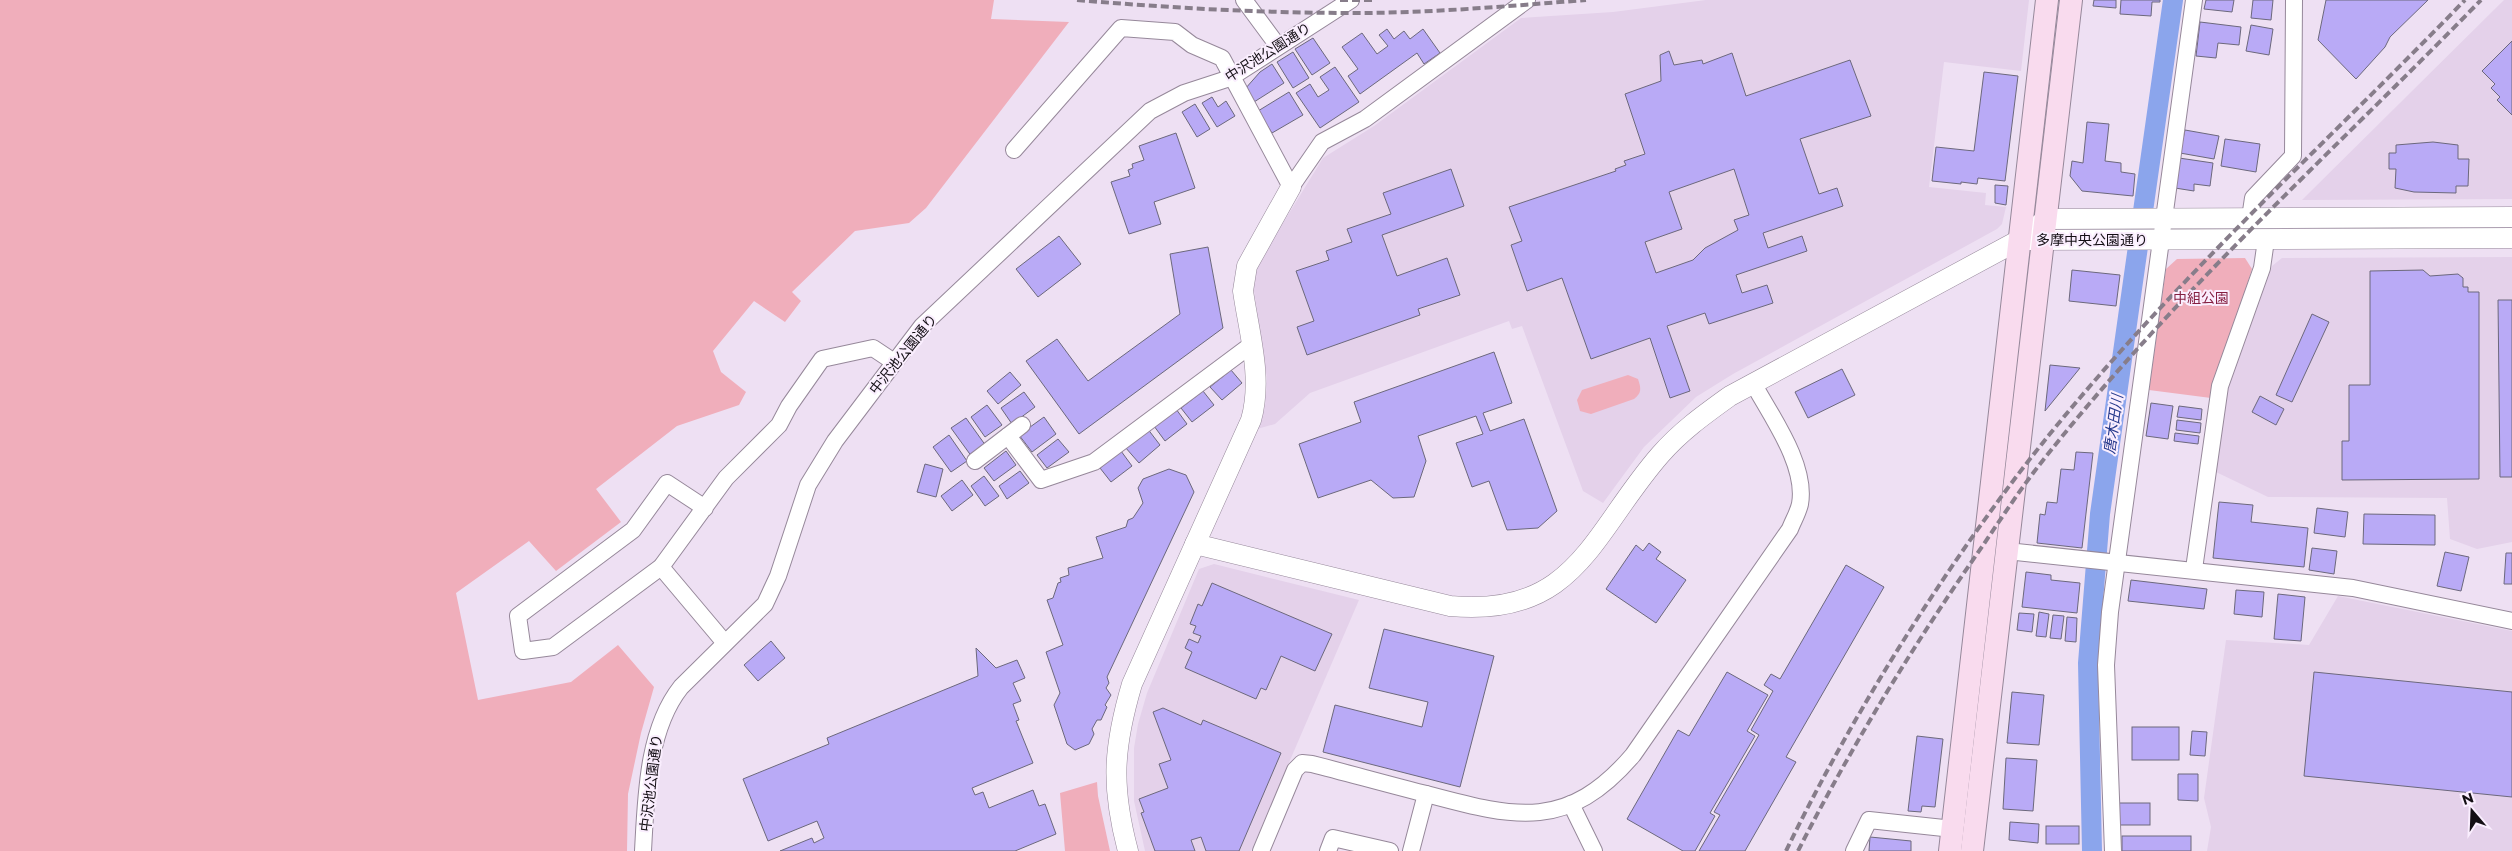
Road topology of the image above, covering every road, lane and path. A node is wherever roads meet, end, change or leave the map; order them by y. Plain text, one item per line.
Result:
1 (1244, 0) edge
2 (1351, 0) edge
3 (1527, 0) edge
4 (2047, 0) edge
5 (2071, 0) edge
6 (2194, 0) edge
7 (2294, 0) edge
8 (1278, 46) junction
9 (1230, 78) junction
10 (1014, 150) dead end
11 (1291, 187) junction
12 (2512, 216) edge
13 (2419, 217) junction
14 (2250, 218) junction
15 (2158, 219) junction
16 (2045, 229) junction
17 (2512, 238) edge
18 (2021, 239) junction
19 (2418, 239) junction
20 (2266, 240) junction
21 (2156, 241) junction
22 (1250, 345) junction
23 (894, 362) junction
24 (1753, 384) junction
25 (1022, 425) dead end
26 (1008, 436) junction
27 (975, 460) dead end
28 (705, 508) junction
29 (1195, 544) junction
30 (2007, 551) junction
31 (2113, 562) junction
32 (661, 567) junction
33 (2194, 569) junction
34 (2512, 621) edge
35 (725, 643) junction
36 (1426, 794) junction
37 (1571, 804) junction
38 (1951, 840) edge
39 (643, 851) edge
40 (1128, 851) edge
41 (1261, 851) edge
42 (1328, 851) edge
43 (1390, 851) edge
44 (1411, 851) edge
45 (1594, 851) edge
46 (1854, 851) edge
47 (1972, 851) edge
48 (2112, 851) edge

1 - 8 street
2 - 8 street, 中沢池公園通り
3 - 11 street
4 - 18 main road
5 - 16 main road
6 - 15 street
7 - 14 street
8 - 9 street, 中沢池公園通り
9 - 10 street
9 - 11 street
9 - 23 street, 中沢池公園通り
11 - 22 street
12 - 13 street, 多摩中央公園通り
13 - 14 street, 多摩中央公園通り
13 - 19 street
14 - 15 street, 多摩中央公園通り
15 - 16 street, 多摩中央公園通り
15 - 21 street
16 - 18 street, 多摩中央公園通り
16 - 21 street, 多摩中央公園通り
16 - 30 main road
17 - 19 street, 多摩中央公園通り
18 - 24 street, 多摩中央公園通り
18 - 38 main road
19 - 20 street, 多摩中央公園通り
20 - 21 street, 多摩中央公園通り
20 - 33 street
21 - 31 street
22 - 26 street
22 - 29 street
23 - 28 street
23 - 35 street, 中沢池公園通り
24 - 29 street, 多摩中央公園通り
24 - 37 street
25 - 26 street
26 - 27 street
28 - 32 street
28 - 32 street
29 - 40 street
30 - 31 street
30 - 47 main road
31 - 33 street
31 - 48 street
32 - 35 street
33 - 34 street
35 - 39 street, 中沢池公園通り
36 - 37 street
36 - 41 street
36 - 44 street
37 - 45 street
38 - 46 street
42 - 43 street

